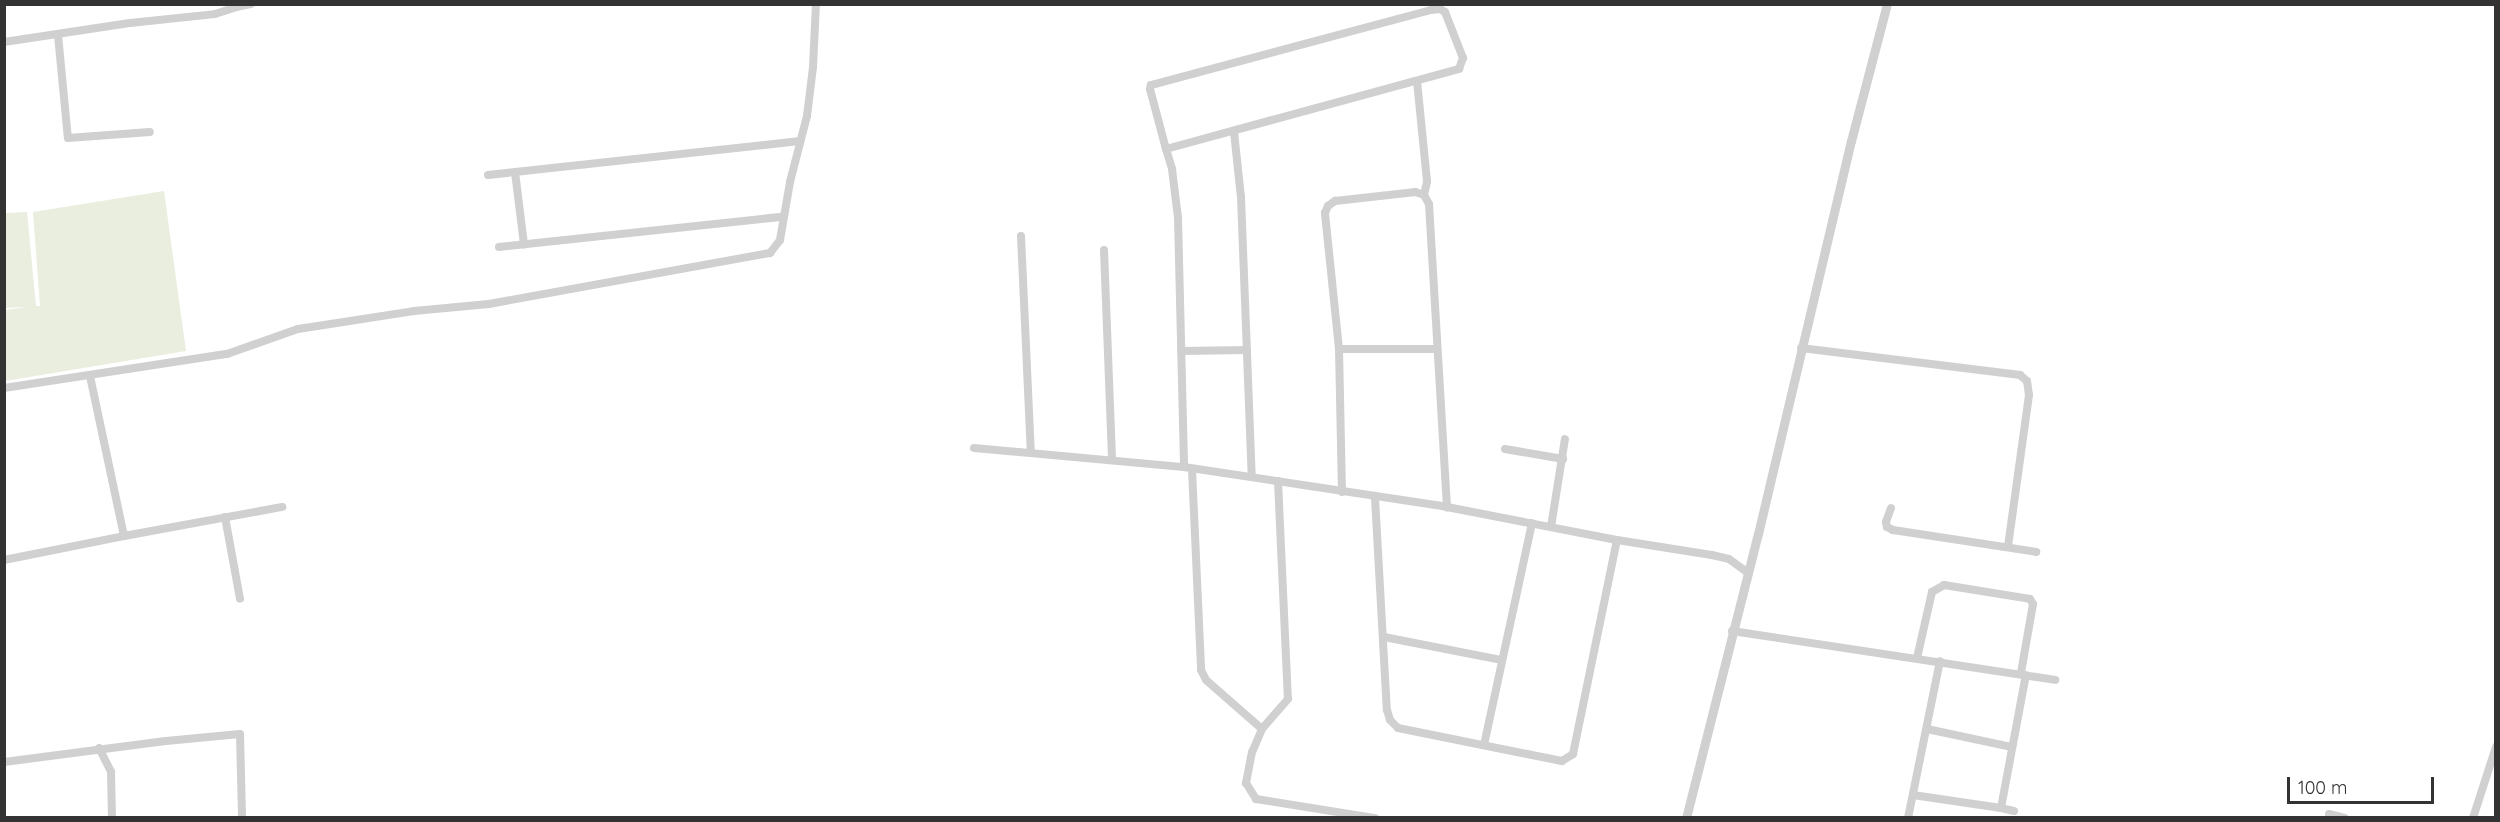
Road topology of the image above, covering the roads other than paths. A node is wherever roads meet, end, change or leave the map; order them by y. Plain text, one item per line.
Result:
1 (251, 4) edge
2 (816, 4) edge
3 (1887, 4) edge
4 (58, 35) junction
5 (4, 42) edge
6 (1417, 81) junction
7 (150, 132) dead end
8 (1234, 132) junction
9 (800, 141) junction
10 (1166, 148) junction
11 (515, 172) junction
12 (488, 175) dead end
13 (1424, 195) junction
14 (782, 217) junction
15 (1021, 236) dead end
16 (524, 244) junction
17 (499, 247) dead end
18 (1104, 250) dead end
19 (1801, 348) junction
20 (1339, 349) junction
21 (1437, 349) junction
22 (1247, 350) junction
23 (1181, 351) junction
24 (90, 376) junction
25 (4, 388) edge
26 (1565, 440) dead end
27 (974, 448) dead end
28 (1505, 449) dead end
29 (1031, 453) junction
30 (1112, 459) junction
31 (1563, 459) junction
32 (1188, 468) junction
33 (1252, 477) junction
34 (1278, 481) junction
35 (1341, 492) junction
36 (1375, 498) junction
37 (282, 507) dead end
38 (1447, 507) junction
39 (1891, 507) dead end
40 (225, 517) junction
41 (1532, 523) junction
42 (1551, 527) junction
43 (124, 536) junction
44 (1617, 540) junction
45 (2008, 546) junction
46 (2036, 552) dead end
47 (4, 560) edge
48 (1748, 572) junction
49 (240, 599) dead end
50 (1732, 631) junction
51 (1384, 637) junction
52 (1917, 658) junction
53 (1501, 660) junction
54 (1940, 661) junction
55 (2024, 674) junction
56 (2055, 680) dead end
57 (1262, 729) junction
58 (1927, 729) junction
59 (1484, 745) junction
60 (2012, 747) junction
61 (2496, 747) edge
62 (99, 748) junction
63 (4, 762) edge
64 (1913, 795) junction
65 (2001, 808) junction
66 (2014, 811) dead end
67 (2329, 813) dead end
68 (112, 818) edge
69 (242, 818) edge
70 (1375, 818) edge
71 (1686, 818) edge
72 (1908, 818) edge
73 (2345, 818) edge
74 (2473, 818) edge

1 - 4 street
2 - 9 street
3 - 19 street
4 - 5 street
4 - 7 street
6 - 8 street
6 - 10 street
6 - 13 street
8 - 10 street
8 - 22 street
9 - 11 street
9 - 14 street
10 - 23 street
11 - 12 street
11 - 16 street
13 - 20 street
13 - 21 street
14 - 16 street
14 - 24 street
15 - 29 street
16 - 17 street
18 - 30 street
19 - 45 street
19 - 48 street
20 - 21 street
20 - 35 street
21 - 38 street
22 - 23 street
22 - 33 street
23 - 32 street
24 - 25 street
24 - 43 street
26 - 31 street
27 - 29 street
28 - 31 street
29 - 30 street
30 - 32 street
31 - 42 street
32 - 33 street
32 - 57 street
33 - 34 street
34 - 35 street
34 - 57 street
35 - 36 street
36 - 38 street
36 - 51 street
37 - 40 street
38 - 41 street
39 - 45 street
40 - 43 street
40 - 49 street
41 - 42 street
41 - 53 street
42 - 44 street
43 - 47 street
44 - 48 street
44 - 59 street
45 - 46 street
48 - 50 street
50 - 52 street
50 - 71 street
51 - 53 street
51 - 59 street
52 - 54 street
52 - 55 street
53 - 59 street
54 - 55 street
54 - 58 street
55 - 56 street
55 - 60 street
57 - 70 street
58 - 60 street
58 - 64 street
60 - 65 street
61 - 74 street
62 - 63 street
62 - 68 street
62 - 69 street
64 - 65 street
64 - 72 street
65 - 66 street
67 - 73 street

